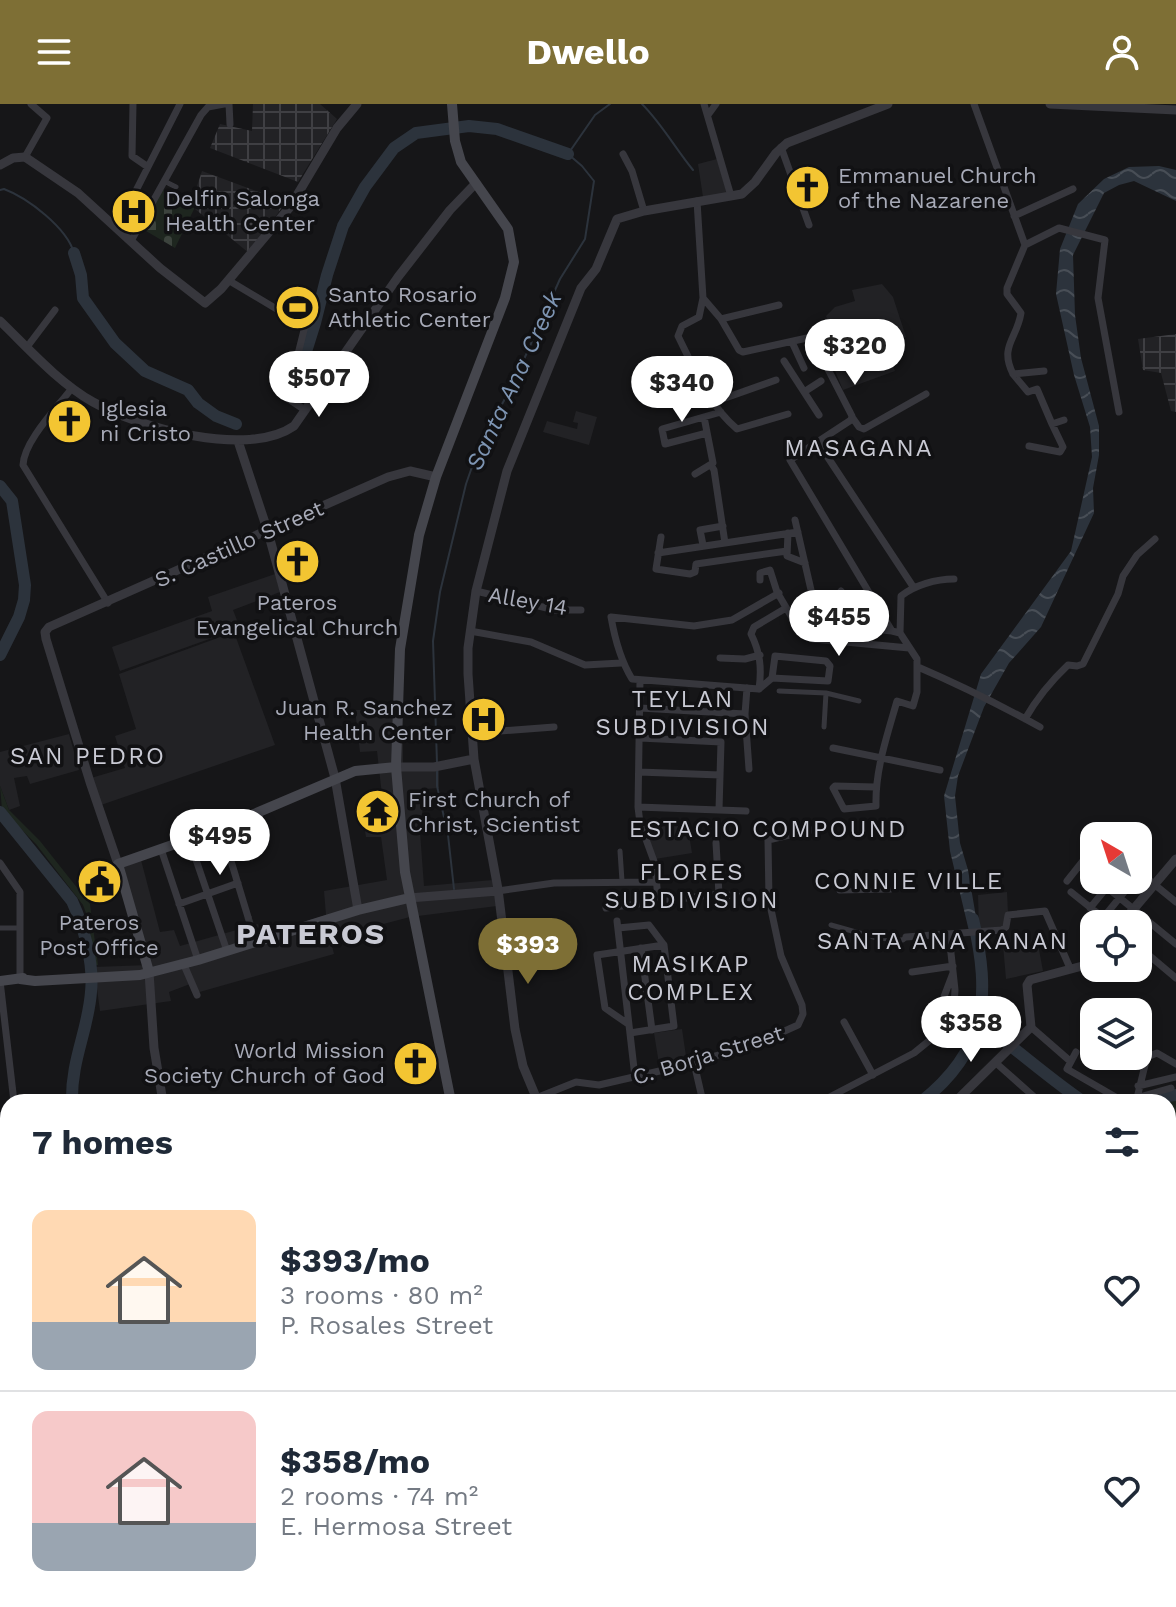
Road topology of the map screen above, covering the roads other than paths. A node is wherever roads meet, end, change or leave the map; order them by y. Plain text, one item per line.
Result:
1 (31, 104) edge
2 (133, 104) edge
3 (180, 104) edge
4 (227, 104) edge
5 (357, 104) edge
6 (452, 104) edge
7 (704, 104) edge
8 (716, 104) edge
9 (888, 104) edge
10 (974, 104) edge
11 (1050, 104) edge
12 (1176, 110) edge
13 (708, 115) junction
14 (230, 124) dead end
15 (781, 147) junction
16 (623, 154) dead end
17 (25, 157) junction
18 (0, 165) edge
19 (148, 167) junction
20 (163, 181) junction
21 (476, 183) junction
22 (176, 187) dead end
23 (1073, 189) dead end
24 (731, 196) junction
25 (697, 201) junction
26 (644, 211) junction
27 (1014, 216) junction
28 (809, 225) dead end
29 (117, 228) junction
30 (131, 241) junction
31 (1025, 245) junction
32 (228, 280) junction
33 (703, 298) junction
34 (779, 305) dead end
35 (55, 310) dead end
36 (721, 319) junction
37 (0, 321) edge
38 (792, 342) junction
39 (27, 347) junction
40 (784, 361) dead end
41 (1044, 371) dead end
42 (1013, 374) junction
43 (794, 375) junction
44 (776, 380) dead end
45 (821, 381) dead end
46 (703, 387) junction
47 (72, 388) junction
48 (804, 392) junction
49 (926, 394) dead end
50 (668, 400) dead end
51 (714, 402) junction
52 (305, 410) junction
53 (721, 412) junction
54 (1119, 412) dead end
55 (788, 414) dead end
56 (819, 415) dead end
57 (704, 417) junction
58 (852, 417) junction
59 (1064, 420) dead end
60 (1052, 424) junction
61 (707, 433) junction
62 (238, 441) junction
63 (817, 441) junction
64 (1029, 446) dead end
65 (711, 465) junction
66 (695, 474) dead end
67 (436, 477) junction
68 (795, 520) dead end
69 (723, 526) junction
70 (268, 532) junction
71 (798, 532) junction
72 (788, 533) junction
73 (661, 537) dead end
74 (1155, 539) dead end
75 (725, 543) junction
76 (703, 545) junction
77 (787, 551) junction
78 (658, 553) junction
79 (805, 563) junction
80 (954, 579) dead end
81 (760, 580) dead end
82 (914, 588) junction
83 (476, 591) junction
84 (841, 591) dead end
85 (778, 594) junction
86 (108, 603) junction
87 (786, 608) junction
88 (581, 610) dead end
89 (813, 624) junction
90 (835, 626) junction
91 (470, 631) junction
92 (896, 632) junction
93 (909, 648) junction
94 (760, 655) junction
95 (720, 658) dead end
96 (621, 663) junction
97 (918, 667) junction
98 (772, 678) junction
99 (640, 680) junction
100 (747, 688) junction
101 (759, 689) junction
102 (779, 691) dead end
103 (826, 693) junction
104 (859, 701) dead end
105 (640, 708) junction
106 (745, 714) junction
107 (1025, 719) junction
108 (554, 727) dead end
109 (824, 727) dead end
110 (1040, 727) dead end
111 (473, 733) junction
112 (640, 738) junction
113 (833, 748) dead end
114 (474, 759) junction
115 (880, 759) junction
116 (396, 767) junction
117 (749, 769) dead end
118 (940, 770) dead end
119 (639, 772) junction
120 (720, 775) junction
121 (335, 778) junction
122 (875, 787) junction
123 (638, 807) junction
124 (719, 810) junction
125 (746, 811) dead end
126 (221, 828) junction
127 (811, 830) dead end
128 (189, 839) junction
129 (716, 843) dead end
130 (161, 849) junction
131 (620, 851) dead end
132 (1176, 859) edge
133 (0, 863) edge
134 (118, 864) junction
135 (1079, 866) edge
136 (622, 881) junction
137 (1067, 881) dead end
138 (657, 882) junction
139 (1152, 882) edge
140 (238, 883) junction
141 (1155, 884) junction
142 (891, 890) dead end
143 (498, 891) junction
144 (839, 891) dead end
145 (1071, 892) dead end
146 (208, 894) junction
147 (719, 894) junction
148 (1101, 894) edge
149 (1115, 894) edge
150 (1123, 894) edge
151 (409, 898) junction
152 (1120, 898) junction
153 (658, 899) junction
154 (769, 900) junction
155 (1176, 902) edge
156 (179, 904) junction
157 (606, 908) dead end
158 (1090, 908) junction
159 (1134, 908) junction
160 (358, 910) junction
161 (1093, 910) edge
162 (1110, 910) edge
163 (248, 917) tunnel mouth
164 (831, 925) dead end
165 (0, 928) edge
166 (20, 928) junction
167 (252, 930) tunnel mouth
168 (949, 935) junction
169 (906, 937) joint
170 (256, 941) junction
171 (1176, 944) edge
172 (664, 945) junction
173 (641, 948) junction
174 (227, 951) junction
175 (621, 951) junction
176 (1152, 958) edge
177 (198, 960) junction
178 (184, 965) junction
179 (1080, 966) edge
180 (954, 968) junction
181 (1070, 968) junction
182 (149, 972) junction
183 (912, 972) dead end
184 (1176, 978) edge
185 (20, 979) junction
186 (0, 981) edge
187 (197, 995) dead end
188 (937, 1015) dead end
189 (844, 1022) dead end
190 (1031, 1027) junction
191 (629, 1028) junction
192 (652, 1030) junction
193 (1076, 1052) dead end
194 (1070, 1061) junction
195 (694, 1063) junction
196 (996, 1063) junction
197 (1176, 1064) edge
198 (873, 1075) junction
199 (635, 1077) junction
200 (1176, 1077) edge
201 (1138, 1086) junction
202 (1171, 1088) dead end
203 (13, 1094) edge
204 (162, 1094) edge
205 (447, 1094) edge
206 (535, 1094) edge
207 (550, 1094) edge
208 (701, 1094) edge
209 (836, 1094) edge
210 (967, 1094) edge
211 (1031, 1094) edge
212 (1110, 1094) edge
213 (1137, 1094) edge
214 (1151, 1094) edge

1 - 17 street
2 - 19 street
3 - 19 street
4 - 14 street
4 - 20 street
5 - 32 street
6 - 21 main road
7 - 13 street
8 - 13 street
9 - 15 street
10 - 27 street
11 - 12 street
13 - 24 street
15 - 24 street
15 - 28 street
16 - 26 street
17 - 18 street
17 - 29 street
19 - 29 street
20 - 22 street
20 - 30 street
21 - 52 street
21 - 67 main road
23 - 27 street
24 - 25 street
25 - 26 street
25 - 33 street
26 - 83 street
27 - 31 street
29 - 30 street
30 - 32 street
31 - 42 street
31 - 54 street
32 - 52 street
33 - 36 street
33 - 46 street
34 - 36 street
35 - 39 street
36 - 38 street
37 - 39 street
38 - 43 street
38 - 58 street
39 - 47 street
40 - 43 street
41 - 42 street
42 - 60 street
43 - 48 street
44 - 51 street
45 - 48 street
46 - 50 street
46 - 51 street
47 - 62 street
47 - 86 street
48 - 56 street
49 - 58 street
51 - 53 street
52 - 62 street
53 - 55 street
53 - 57 street
57 - 61 street
57 - 61 street
58 - 63 street
59 - 60 street
60 - 64 street
61 - 65 street
62 - 70 street
63 - 82 street
63 - 92 street
65 - 66 street
65 - 69 street
67 - 70 street, S. Castillo Street
67 - 116 main road
68 - 71 street
69 - 75 street
69 - 76 street
70 - 86 street, S. Castillo Street
70 - 121 street
71 - 72 street
71 - 79 street
72 - 75 street
72 - 77 street
73 - 78 street
74 - 107 street
75 - 76 street
76 - 78 street
77 - 78 street
77 - 79 street
79 - 89 street
80 - 82 street
81 - 85 street
82 - 92 street
83 - 88 street, Alley 14
83 - 91 street
84 - 90 street
85 - 87 street
85 - 96 street
86 - 134 street, S. Castillo Street
87 - 89 street
87 - 94 street
89 - 90 street
89 - 93 street
90 - 92 street
91 - 96 street
91 - 111 street
92 - 93 street
93 - 97 street
94 - 95 street
94 - 101 street
96 - 99 street
97 - 107 street
97 - 115 street
98 - 98 street
98 - 101 street
99 - 100 street
99 - 105 street
100 - 101 street
100 - 106 street
102 - 103 street
103 - 104 street
103 - 109 street
105 - 106 street
105 - 112 street
106 - 117 street
107 - 110 street
108 - 111 street
111 - 114 street
112 - 119 street
112 - 120 street
113 - 115 street
114 - 116 street
114 - 143 street
115 - 118 street
115 - 122 street
116 - 121 main road
116 - 151 main road
119 - 120 street
119 - 123 street
120 - 124 street
121 - 126 main road
121 - 160 street
122 - 122 street
123 - 124 street
123 - 138 street
124 - 125 street
126 - 128 main road
126 - 140 street
127 - 154 street
128 - 130 main road
128 - 146 street
129 - 147 street
130 - 134 main road
130 - 156 street
131 - 136 street
132 - 141 street
133 - 166 street
134 - 182 main road
135 - 137 street
136 - 138 street
136 - 143 street
138 - 153 street
139 - 141 street
140 - 146 street
140 - 163 street
141 - 155 street
141 - 159 street
142 - 144 street
143 - 151 street
143 - 206 street
145 - 158 street
146 - 156 street
146 - 174 street
147 - 153 street
147 - 154 street
148 - 158 street
149 - 152 street
150 - 152 street
151 - 160 main road
151 - 205 main road
152 - 159 street
152 - 162 street
153 - 157 street
154 - 195 street, C. Borja Street
156 - 177 street
158 - 161 street
159 - 171 street
160 - 170 main road
164 - 169 street
165 - 166 street
166 - 185 street
167 - 170 street
168 - 169 street
168 - 180 street
168 - 181 street
170 - 174 main road
172 - 173 street
172 - 175 street
172 - 192 street
173 - 175 street
173 - 192 street
174 - 177 main road
175 - 191 street
175 - 191 street
176 - 184 street
177 - 178 main road
178 - 182 main road
178 - 187 street
179 - 181 street
180 - 183 street
180 - 188 street
180 - 198 street
181 - 190 street
182 - 185 main road
182 - 204 street
185 - 186 main road
186 - 203 street
189 - 198 street
190 - 194 street
190 - 196 street
191 - 192 street
191 - 199 street
193 - 194 street
194 - 212 street
195 - 199 street, C. Borja Street
195 - 208 street
196 - 210 street
196 - 211 street
197 - 201 street
198 - 209 street
199 - 207 street, C. Borja Street
200 - 201 street
201 - 213 street
202 - 214 street

